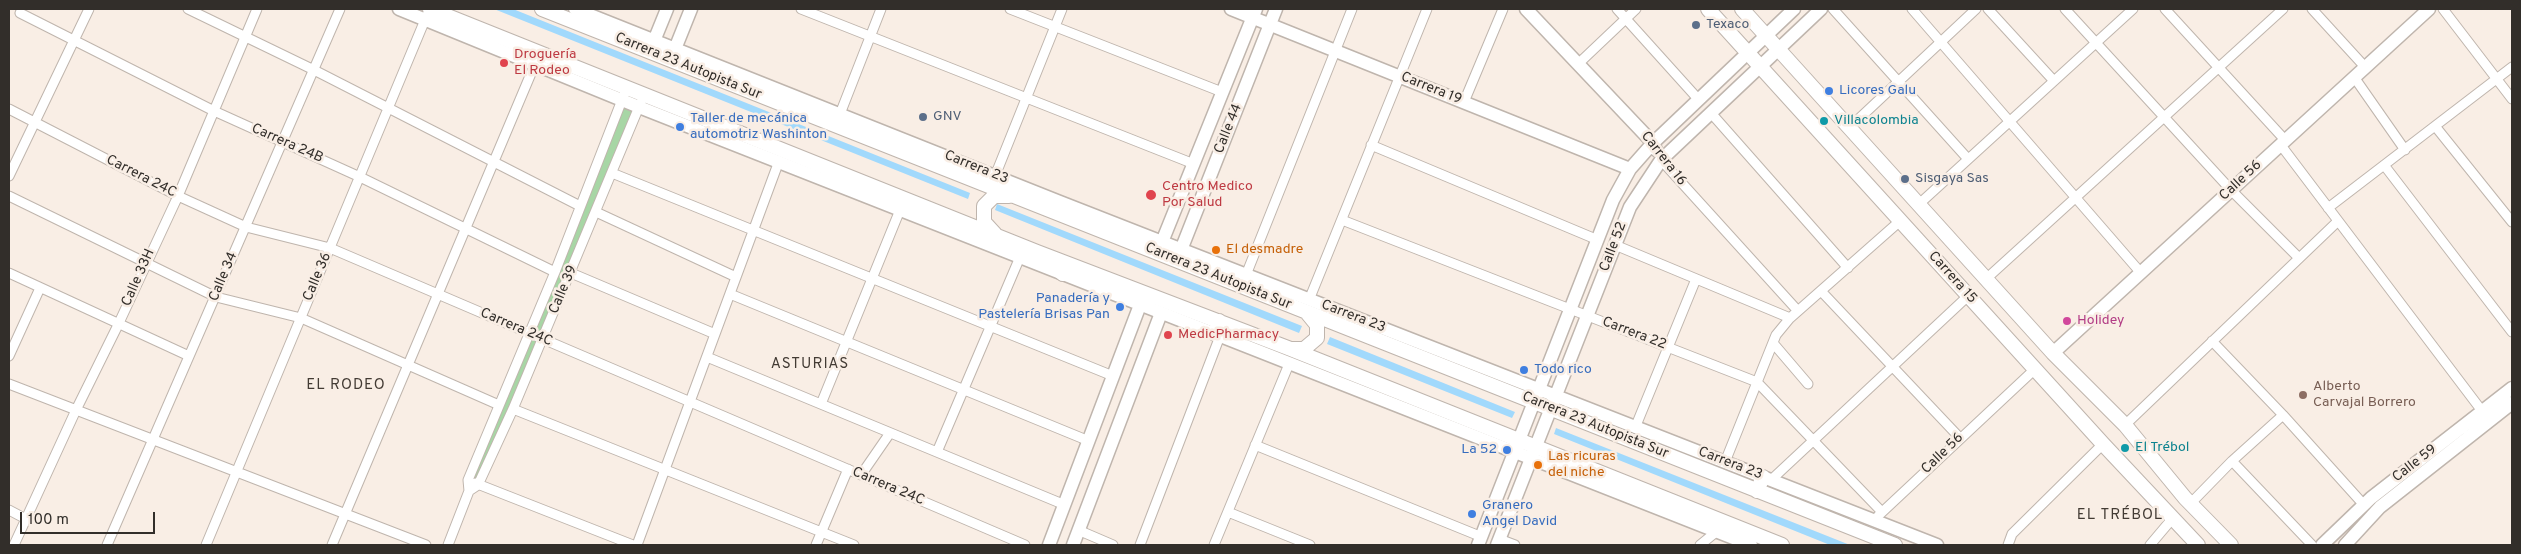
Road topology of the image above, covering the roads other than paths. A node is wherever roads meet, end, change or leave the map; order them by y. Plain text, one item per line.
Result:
1 (89, 9) edge
2 (188, 9) edge
3 (257, 9) edge
4 (340, 9) edge
5 (399, 9) edge
6 (542, 9) edge
7 (575, 9) edge
8 (667, 9) edge
9 (691, 9) edge
10 (801, 9) edge
11 (881, 9) edge
12 (1010, 9) edge
13 (1062, 9) edge
14 (1231, 9) edge
15 (1276, 9) edge
16 (1352, 9) edge
17 (1428, 9) edge
18 (1504, 9) edge
19 (1526, 9) edge
20 (1617, 9) edge
21 (1636, 9) edge
22 (1708, 9) edge
23 (1742, 9) edge
24 (1794, 9) edge
25 (1821, 9) edge
26 (1833, 9) edge
27 (1912, 9) edge
28 (1976, 9) edge
29 (1988, 9) edge
30 (2065, 9) edge
31 (2133, 9) edge
32 (2165, 9) edge
33 (2283, 9) edge
34 (2312, 9) edge
35 (2429, 9) edge
36 (2443, 9) edge
37 (429, 12) edge
38 (1254, 13) edge
39 (20, 14) dead end
40 (1626, 18) junction
41 (1270, 24) junction
42 (1055, 26) junction
43 (871, 36) junction
44 (1766, 36) junction
45 (244, 37) junction
46 (74, 41) junction
47 (654, 41) junction
48 (1941, 42) junction
49 (2096, 43) junction
50 (675, 49) junction
51 (1778, 50) junction
52 (1335, 51) junction
53 (1748, 54) junction
54 (535, 64) junction
55 (1578, 64) junction
56 (1760, 67) junction
57 (2219, 67) junction
58 (2366, 67) junction
59 (2512, 67) edge
60 (314, 70) junction
61 (1399, 76) junction
62 (2354, 77) junction
63 (2497, 79) junction
64 (1898, 81) junction
65 (2054, 81) junction
66 (1711, 88) junction
67 (1222, 92) junction
68 (625, 94) junction
69 (1026, 98) junction
70 (2512, 99) edge
71 (1699, 100) junction
72 (642, 101) junction
73 (1723, 101) junction
74 (1464, 102) junction
75 (9, 109) edge
76 (388, 109) junction
77 (214, 111) junction
78 (1711, 113) junction
79 (840, 114) junction
80 (2164, 117) junction
81 (2010, 121) junction
82 (35, 122) junction
83 (2435, 126) junction
84 (1848, 128) junction
85 (283, 141) junction
86 (2282, 142) junction
87 (1653, 143) junction
88 (1371, 145) junction
89 (2405, 150) junction
90 (922, 154) junction
91 (1968, 159) junction
92 (1661, 160) junction
93 (779, 161) junction
94 (494, 163) junction
95 (1194, 164) junction
96 (2384, 166) junction
97 (1630, 169) junction
98 (612, 173) junction
99 (9, 176) edge
100 (995, 176) junction
101 (360, 177) junction
102 (2231, 190) junction
103 (9, 196) edge
104 (178, 196) junction
105 (1018, 197) junction
106 (2076, 197) junction
107 (903, 204) junction
108 (1918, 205) junction
109 (580, 206) junction
110 (2328, 208) junction
111 (596, 212) junction
112 (1342, 220) junction
113 (1900, 221) junction
114 (2337, 222) junction
115 (2512, 222) edge
116 (246, 227) junction
117 (1112, 228) junction
118 (466, 229) junction
119 (754, 229) junction
120 (1001, 237) junction
121 (1598, 240) junction
122 (1162, 242) junction
123 (1615, 245) junction
124 (330, 248) junction
125 (1181, 250) junction
126 (1037, 252) junction
127 (1020, 258) junction
128 (2299, 258) junction
129 (145, 264) junction
130 (1848, 268) junction
131 (1218, 270) junction
132 (555, 272) junction
133 (9, 273) edge
134 (571, 273) junction
135 (2141, 273) junction
136 (1064, 274) junction
137 (1246, 275) junction
138 (736, 277) junction
139 (1102, 277) junction
140 (872, 278) junction
141 (1696, 279) junction
142 (1986, 279) junction
143 (1079, 280) junction
144 (40, 288) junction
145 (1821, 291) junction
146 (438, 294) junction
147 (730, 294) junction
148 (1968, 296) junction
149 (216, 297) junction
150 (1140, 305) junction
151 (1306, 305) junction
152 (1572, 310) junction
153 (1798, 311) junction
154 (1161, 313) junction
155 (1587, 316) junction
156 (301, 318) junction
157 (1790, 318) junction
158 (118, 325) junction
159 (991, 326) junction
160 (1218, 331) junction
161 (2512, 332) edge
162 (528, 333) junction
163 (715, 334) junction
164 (543, 339) junction
165 (2212, 341) junction
166 (846, 342) junction
167 (1772, 343) junction
168 (1668, 347) junction
169 (1288, 348) junction
170 (2053, 353) junction
171 (9, 356) edge
172 (190, 356) junction
173 (707, 357) junction
174 (1289, 364) junction
175 (408, 366) junction
176 (1890, 367) junction
177 (2035, 369) junction
178 (1113, 376) junction
179 (1757, 382) junction
180 (9, 384) edge
181 (1808, 384) dead end
182 (2512, 388) edge
183 (963, 390) junction
184 (1105, 397) junction
185 (1537, 397) junction
186 (690, 402) junction
187 (1553, 403) junction
188 (2512, 403) edge
189 (821, 404) junction
190 (499, 405) junction
191 (1127, 406) junction
192 (512, 409) junction
193 (76, 410) junction
194 (2482, 411) junction
195 (2283, 415) junction
196 (2125, 425) junction
197 (1635, 428) junction
198 (890, 433) junction
199 (1960, 438) junction
200 (153, 440) junction
201 (1089, 441) junction
202 (1814, 441) junction
203 (2103, 444) junction
204 (1255, 445) junction
205 (1517, 447) junction
206 (936, 452) junction
207 (1534, 453) junction
208 (2232, 461) junction
209 (1725, 462) junction
210 (665, 469) junction
211 (848, 469) junction
212 (236, 472) junction
213 (861, 475) junction
214 (1767, 478) junction
215 (468, 480) junction
216 (1618, 480) junction
217 (478, 484) junction
218 (469, 491) junction
219 (1757, 491) junction
220 (1631, 498) junction
221 (2191, 504) junction
222 (2372, 504) junction
223 (1065, 505) junction
224 (9, 510) edge
225 (1228, 512) junction
226 (1701, 513) junction
227 (345, 514) junction
228 (1878, 516) junction
229 (1682, 518) junction
230 (26, 519) junction
231 (2172, 519) junction
232 (1078, 530) junction
233 (821, 532) junction
234 (1716, 532) junction
235 (1480, 541) edge
236 (1498, 542) edge
237 (14, 545) edge
238 (107, 545) edge
239 (206, 545) edge
240 (332, 545) edge
241 (426, 545) edge
242 (448, 545) edge
243 (633, 545) edge
244 (637, 545) edge
245 (816, 545) edge
246 (854, 545) edge
247 (1025, 545) edge
248 (1050, 545) edge
249 (1073, 545) edge
250 (1113, 545) edge
251 (1140, 545) edge
252 (1214, 545) edge
253 (1310, 545) edge
254 (1515, 545) edge
255 (1700, 545) edge
256 (1751, 545) edge
257 (1782, 545) edge
258 (1895, 545) edge
259 (1937, 545) edge
260 (2008, 545) edge
261 (2150, 545) edge
262 (2198, 545) edge
263 (2231, 545) edge
264 (2312, 545) edge
265 (2322, 545) edge
266 (2346, 545) edge

1 - 46 street
2 - 45 street
3 - 45 street, Calle 33H
4 - 60 street, Calle 34
5 - 37 street
6 - 90 main road, Carrera 23 Autopista Sur
7 - 47 street, Carrera 23
8 - 47 street
9 - 50 street
10 - 43 street
11 - 43 street
12 - 42 street
13 - 42 street
14 - 38 street, Carrera 19
15 - 41 street, Calle 44
16 - 52 street
17 - 61 street
18 - 74 street
19 - 55 street, Carrera 16
20 - 40 street
21 - 40 street
22 - 53 main road, Carrera 15
23 - 44 main road, Carrera 15
24 - 44 street, Calle 52
25 - 51 street, Calle 52
26 - 64 street
27 - 48 street
28 - 48 street
29 - 65 street
30 - 49 street
31 - 49 street
32 - 57 street
33 - 57 street
34 - 58 street
35 - 58 street, Calle 56
36 - 63 street
37 - 54 street
37 - 68 main road
37 - 76 street, Calle 36
38 - 41 street, Carrera 19
38 - 67 street, Calle 44
39 - 46 street, Carrera 24B
40 - 55 street
40 - 71 street
41 - 52 street, Carrera 19
41 - 125 street, Calle 44
42 - 67 street
42 - 69 street
43 - 69 street
43 - 79 street
44 - 51 main road, Carrera 15
44 - 53 street, Calle 52
45 - 60 street
45 - 77 street, Calle 33H
46 - 77 street, Carrera 24B
46 - 82 street
47 - 50 street, Carrera 23
48 - 64 street
48 - 81 street
49 - 65 street
49 - 80 street
50 - 79 street, Carrera 23
51 - 56 street, Calle 52
51 - 84 main road, Carrera 15
52 - 61 street, Carrera 19
52 - 137 street
53 - 56 main road, Carrera 15
53 - 66 street, Calle 52
54 - 68 street
54 - 94 street
55 - 87 street, Carrera 16
56 - 73 street, Calle 52
56 - 113 main road, Carrera 15
57 - 80 street
57 - 86 street
58 - 62 street, Calle 56
59 - 63 street
60 - 76 street
60 - 85 street, Calle 34
61 - 74 street, Carrera 19
61 - 88 street
62 - 86 street, Calle 56
62 - 89 street
63 - 70 street
63 - 83 street
64 - 84 street
64 - 91 street
65 - 81 street
66 - 71 street, Calle 52
66 - 73 street
67 - 95 street, Calle 44
68 - 72 main road
68 - 109 street, Calle 39
69 - 95 street
69 - 100 street
71 - 87 street, Calle 52
72 - 93 street
72 - 98 street, Calle 39
72 - 107 main road
73 - 78 street, Calle 52
74 - 97 street, Carrera 19
75 - 82 street, Carrera 24C
76 - 94 street
76 - 101 street, Calle 36
77 - 85 street, Carrera 24B
77 - 104 street, Calle 33H
78 - 92 street, Calle 52
78 - 130 street
79 - 90 street, Carrera 23
80 - 102 street
80 - 106 street
81 - 91 street
81 - 106 street
82 - 99 street
82 - 104 street, Carrera 24C
83 - 89 street
83 - 115 street
84 - 108 main road, Carrera 15
85 - 101 street, Carrera 24B
85 - 116 street, Calle 34
86 - 102 street, Calle 56
86 - 110 street
87 - 92 street, Carrera 16
87 - 97 street, Calle 52
88 - 112 street
88 - 121 street
89 - 96 street
90 - 100 street, Carrera 23
90 - 105 main road, Carrera 23 Autopista Sur
91 - 108 street
92 - 123 street, Calle 52
92 - 153 street, Carrera 16
93 - 107 street
93 - 119 street
94 - 109 street
94 - 118 street
95 - 122 street, Calle 44
96 - 110 street
96 - 161 street
97 - 121 street, Calle 52
98 - 111 street, Calle 39
98 - 119 street
100 - 117 street, Carrera 23
101 - 118 street, Carrera 24B
101 - 124 street, Calle 36
102 - 128 street
102 - 135 street, Calle 56
103 - 129 street
104 - 116 street, Carrera 24C
104 - 129 street, Calle 33H
105 - 117 main road, Carrera 23 Autopista Sur
105 - 120 main road
106 - 135 street
106 - 142 street
107 - 120 main road
107 - 127 street
107 - 140 street
108 - 142 main road, Carrera 15
109 - 132 street, Calle 39
110 - 114 street
111 - 134 street, Calle 39
111 - 138 street
112 - 151 street
112 - 152 street, Carrera 22
113 - 130 street
113 - 148 main road, Carrera 15
114 - 128 street
114 - 194 street
116 - 124 street, Carrera 24C
116 - 149 street, Calle 34
117 - 122 street, Carrera 23
117 - 131 main road, Carrera 23 Autopista Sur
118 - 132 street, Carrera 24B
118 - 146 street
119 - 138 street
119 - 140 street
120 - 126 main road
121 - 152 street, Calle 52
122 - 125 street, Carrera 23
123 - 141 street
123 - 155 street, Calle 52
124 - 146 street, Carrera 24C
124 - 156 street, Calle 36
125 - 131 street, Carrera 23
126 - 136 main road
126 - 139 main road
127 - 136 street
127 - 159 street
128 - 165 street
129 - 149 street
129 - 158 street, Calle 33H
130 - 145 street
131 - 137 street, Carrera 23
131 - 151 main road, Carrera 23 Autopista Sur
132 - 162 street, Calle 39
133 - 144 street
134 - 163 street
134 - 164 street, Calle 39
135 - 170 street, Calle 56
136 - 143 street
137 - 151 street, Carrera 23
138 - 147 street
139 - 143 main road
139 - 160 main road
140 - 159 street
140 - 166 street
141 - 157 street
141 - 168 street
142 - 170 main road, Carrera 15
143 - 150 street
144 - 158 street
144 - 171 street
145 - 153 street
145 - 176 street
146 - 162 street, Carrera 24C
146 - 175 street
147 - 163 street
147 - 166 street
148 - 176 street
148 - 177 main road, Carrera 15
149 - 156 street
149 - 172 street, Calle 34
150 - 154 street
150 - 178 street
151 - 169 main road
151 - 185 main road, Carrera 23 Autopista Sur
152 - 155 street, Carrera 22
152 - 185 street, Calle 52
153 - 157 street
154 - 160 street
154 - 191 street
155 - 168 street, Carrera 22
155 - 187 street, Calle 52
156 - 175 street
156 - 212 street, Calle 36
157 - 167 street
158 - 172 street
158 - 193 street, Calle 33H
159 - 178 street
159 - 183 street
160 - 169 main road
160 - 174 street
160 - 251 street
162 - 164 street, Carrera 24C
162 - 190 street, Calle 39
163 - 173 street
164 - 186 street, Carrera 24C
164 - 192 street, Calle 39
165 - 195 street
165 - 196 street
166 - 183 street
166 - 189 street
167 - 179 street
167 - 181 street
168 - 179 street, Carrera 22
168 - 197 street
169 - 205 main road
170 - 196 main road, Carrera 15
172 - 200 street, Calle 34
173 - 186 street
173 - 189 street
174 - 204 street
174 - 205 street
175 - 190 street
175 - 227 street
176 - 199 street
176 - 202 street
177 - 199 street, Calle 56
177 - 203 main road, Carrera 15
178 - 184 street
179 - 202 street, Carrera 22
179 - 209 street
180 - 193 street
182 - 194 street, Calle 59
183 - 201 street
183 - 206 street
184 - 191 street
184 - 201 street
185 - 187 main road, Carrera 23 Autopista Sur
185 - 205 street, Calle 52
186 - 210 street
186 - 211 street, Carrera 24C
187 - 197 street, Carrera 23
187 - 207 street, Calle 52
187 - 219 main road, Carrera 23 Autopista Sur
188 - 222 street, Calle 59
189 - 198 street
190 - 215 street, Calle 39
191 - 232 street
192 - 210 street
192 - 217 street, Calle 39
193 - 200 street
193 - 230 street, Calle 33H
194 - 222 street, Calle 59
195 - 208 street
195 - 222 street
196 - 221 main road, Carrera 15
197 - 209 street, Carrera 23
198 - 206 street
198 - 213 street
199 - 228 street, Calle 56
200 - 212 street
200 - 238 street, Calle 34
201 - 223 street
202 - 214 street
202 - 228 street, Carrera 22
203 - 231 main road, Carrera 15
203 - 260 street
204 - 225 street
204 - 235 street
205 - 207 main road
205 - 235 street, Calle 52
206 - 223 street
207 - 216 main road
207 - 220 street
207 - 236 street, Calle 52
208 - 221 street
208 - 264 street
209 - 214 street, Carrera 23
210 - 233 street
210 - 244 street
211 - 213 street, Carrera 24C
211 - 233 street
212 - 227 street
212 - 239 street, Calle 36
213 - 247 street, Carrera 24C
214 - 219 main road
214 - 228 street, Carrera 23
215 - 217 street
215 - 218 street, Calle 39
216 - 220 main road
216 - 226 main road
217 - 218 street, Calle 39
217 - 243 street
218 - 242 street, Calle 39
219 - 258 main road, Carrera 23 Autopista Sur
220 - 229 street
221 - 263 main road, Carrera 15
222 - 265 street, Calle 59
222 - 266 street, Calle 59
223 - 248 street
224 - 230 street
225 - 252 street
225 - 253 street
226 - 229 main road
226 - 257 main road
227 - 240 street
227 - 241 street
228 - 259 street, Carrera 23
229 - 234 street
230 - 237 street, Calle 33H
231 - 261 street
231 - 262 main road, Carrera 15
232 - 249 street
232 - 250 street
233 - 245 street
233 - 246 street
234 - 255 street
234 - 256 street
236 - 254 street

